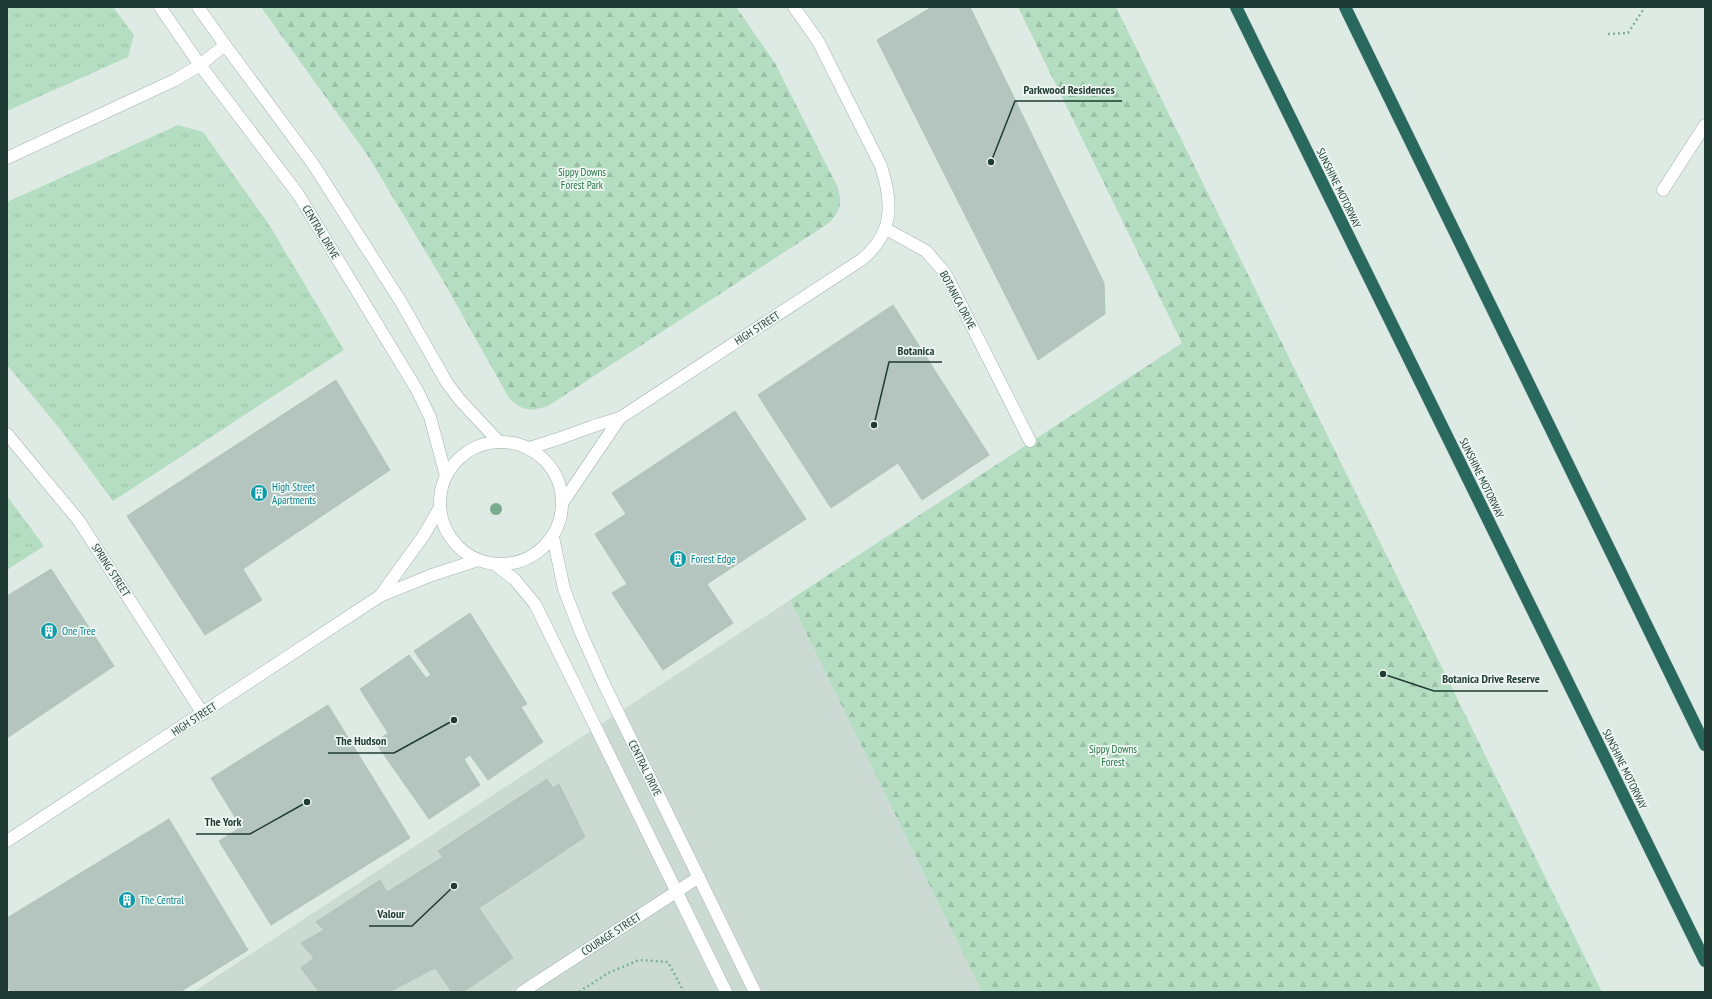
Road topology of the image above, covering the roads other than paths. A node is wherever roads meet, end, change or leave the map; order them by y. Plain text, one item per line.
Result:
1 (160, 7) edge
2 (198, 7) edge
3 (794, 7) edge
4 (1236, 7) edge
5 (1345, 7) edge
6 (224, 45) junction
7 (200, 65) junction
8 (1705, 125) edge
9 (7, 158) edge
10 (1664, 190) dead end
11 (886, 229) junction
12 (620, 418) junction
13 (7, 434) edge
14 (1030, 441) dead end
15 (499, 442) junction
16 (528, 448) junction
17 (446, 476) junction
18 (563, 502) junction
19 (440, 507) junction
20 (553, 537) junction
21 (478, 560) junction
22 (496, 565) junction
23 (380, 596) junction
24 (203, 714) junction
25 (1705, 745) edge
26 (7, 841) edge
27 (699, 877) junction
28 (677, 891) junction
29 (1705, 961) edge
30 (522, 992) edge
31 (726, 992) edge
32 (755, 992) edge

1 - 7 street, CENTRAL DRIVE
2 - 6 street
3 - 11 street
4 - 29 highway, SUNSHINE MOTORWAY
5 - 25 highway
6 - 7 street
6 - 15 street
7 - 9 street
7 - 17 street, CENTRAL DRIVE
8 - 10 street
11 - 12 street, HIGH STREET
11 - 14 street, BOTANICA DRIVE
12 - 16 street, HIGH STREET
12 - 18 street, HIGH STREET
13 - 24 street, SPRING STREET
15 - 16 street
15 - 17 street
16 - 18 street
17 - 19 street
18 - 20 street
19 - 21 street
19 - 23 street, HIGH STREET
20 - 22 street
20 - 27 street, CENTRAL DRIVE
21 - 22 street
21 - 23 street, HIGH STREET
22 - 28 street
23 - 24 street, HIGH STREET
24 - 26 street, HIGH STREET
27 - 28 street, COURAGE STREET
27 - 32 street, CENTRAL DRIVE
28 - 30 street, COURAGE STREET
28 - 31 street

